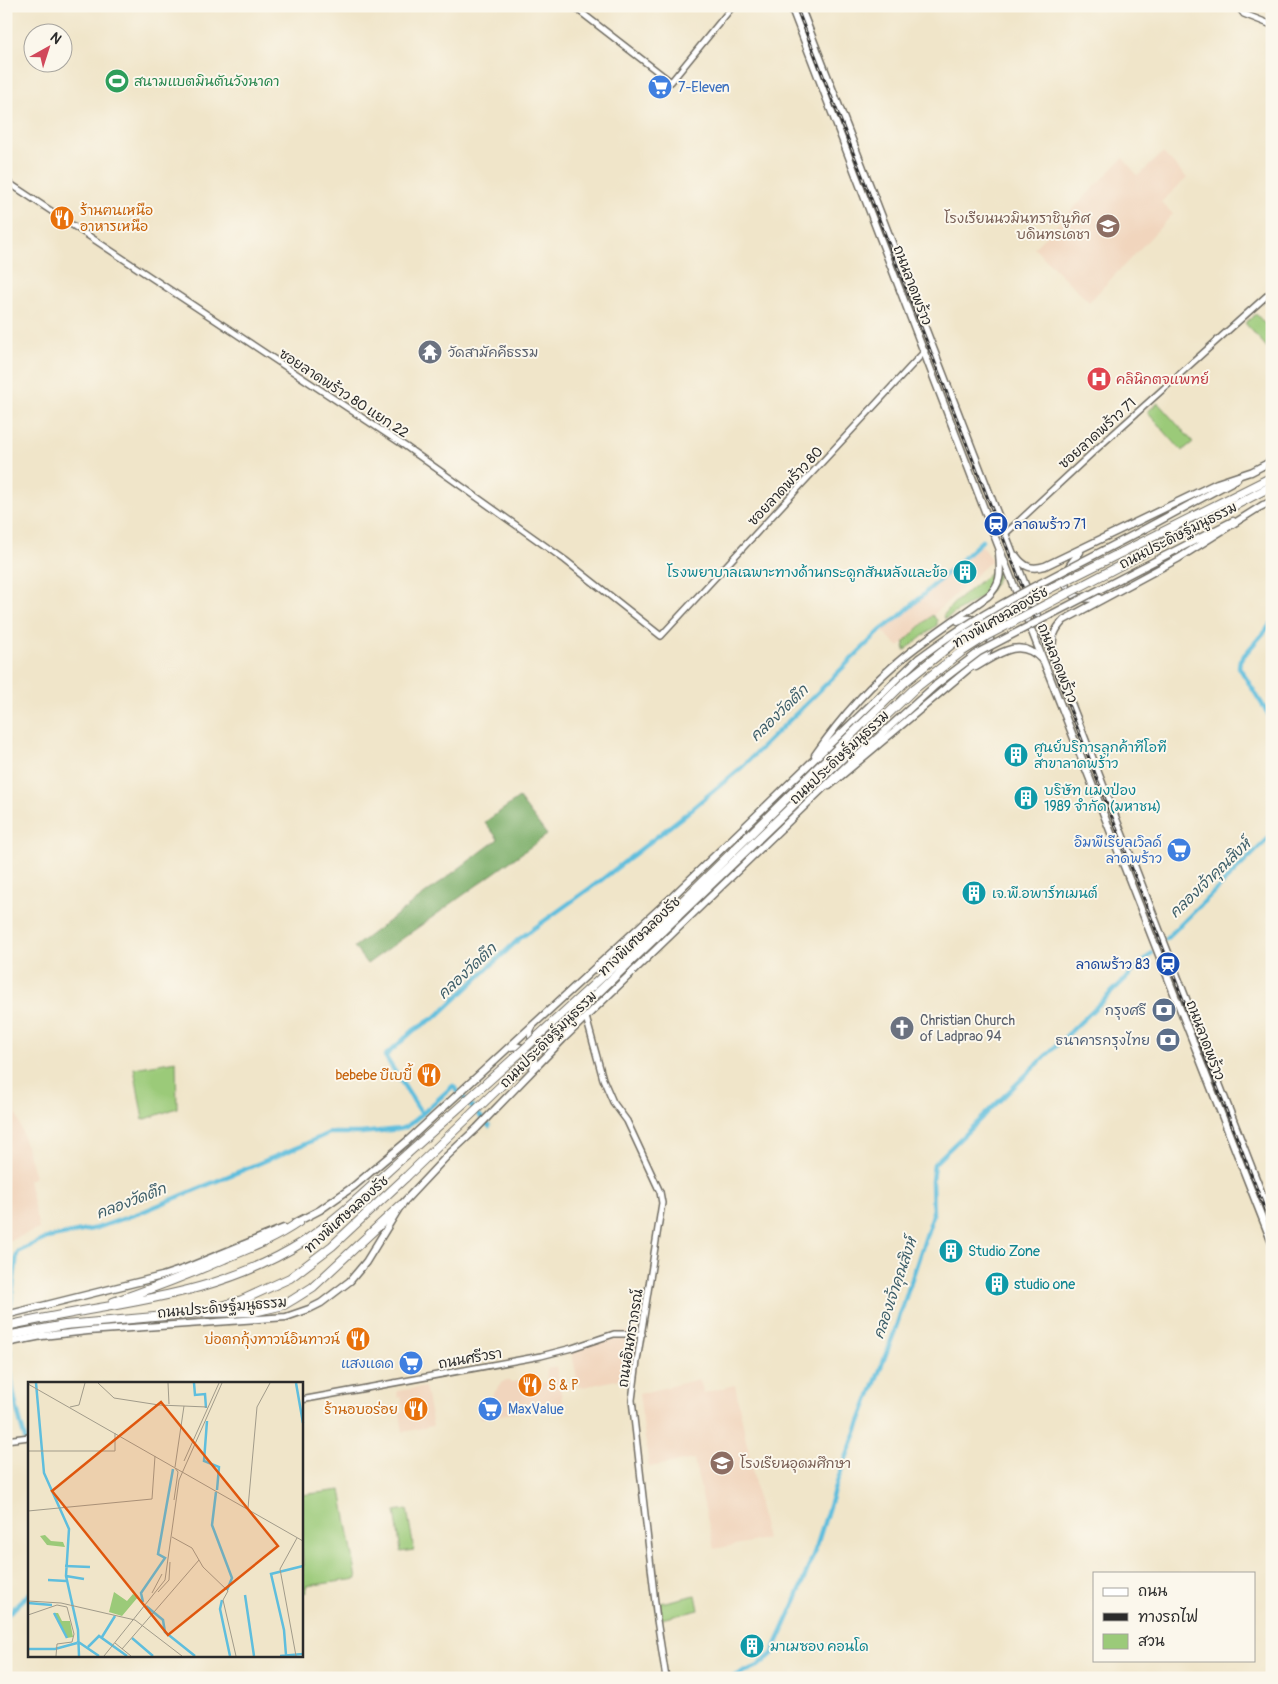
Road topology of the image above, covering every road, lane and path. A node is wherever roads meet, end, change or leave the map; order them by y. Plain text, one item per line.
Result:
1 (573, 6) edge
2 (733, 6) edge
3 (791, 6) edge
4 (800, 6) edge
5 (1238, 6) edge
6 (1272, 25) edge
7 (6, 182) edge
8 (891, 240) junction
9 (883, 243) junction
10 (1272, 290) edge
11 (924, 351) junction
12 (1272, 461) edge
13 (1253, 471) junction
14 (1272, 477) edge
15 (1272, 486) edge
16 (1272, 501) edge
17 (1263, 506) junction
18 (1005, 534) junction
19 (1009, 544) junction
20 (998, 545) junction
21 (1083, 549) junction
22 (1105, 598) junction
23 (1032, 603) junction
24 (1022, 607) junction
25 (1037, 617) junction
26 (1028, 620) junction
27 (938, 633) junction
28 (660, 636) joint
29 (1055, 663) junction
30 (1045, 664) junction
31 (958, 679) junction
32 (806, 766) junction
33 (819, 793) junction
34 (593, 1010) junction
35 (586, 1017) junction
36 (538, 1020) junction
37 (508, 1047) junction
38 (532, 1071) junction
39 (401, 1205) junction
40 (1272, 1220) edge
41 (299, 1222) junction
42 (1272, 1244) edge
43 (104, 1306) junction
44 (199, 1313) junction
45 (6, 1315) edge
46 (6, 1326) edge
47 (642, 1334) junction
48 (6, 1336) edge
49 (6, 1343) edge
50 (302, 1400) edge
51 (26, 1437) edge
52 (6, 1440) edge
53 (666, 1678) edge

1 - 2 street
3 - 9 main road, ถนนลาดพร้าว
4 - 8 main road, ถนนลาดพร้าว
5 - 6 main road
7 - 28 street, ซอยลาดพร้าว 80 แยก 22
8 - 9 main road
8 - 18 main road, ถนนลาดพร้าว
9 - 11 main road, ถนนลาดพร้าว
10 - 18 street, ซอยลาดพร้าว 71
11 - 20 main road, ถนนลาดพร้าว
11 - 28 street, ซอยลาดพร้าว 80
12 - 13 main road, ถนนประดิษฐ์มนูธรรม
13 - 21 main road
13 - 32 main road, ถนนประดิษฐ์มนูธรรม, bridge
14 - 43 highway, ทางพิเศษฉลองรัช, bridge
15 - 44 highway, ทางพิเศษฉลองรัช, bridge
16 - 17 main road, ถนนประดิษฐ์มนูธรรม
17 - 22 main road
17 - 33 main road, ถนนประดิษฐ์มนูธรรม, bridge
18 - 19 main road, ถนนลาดพร้าว
19 - 21 main road
19 - 23 main road, ถนนลาดพร้าว
20 - 24 main road, ถนนลาดพร้าว
20 - 27 main road
21 - 22 main road
22 - 29 main road
23 - 24 main road
23 - 25 main road, ถนนลาดพร้าว
24 - 26 main road, ถนนลาดพร้าว
25 - 26 main road
25 - 29 main road, ถนนลาดพร้าว
26 - 30 main road, ถนนลาดพร้าว
27 - 31 main road
27 - 32 main road
29 - 40 main road, ถนนลาดพร้าว
30 - 31 main road
30 - 42 main road, ถนนลาดพร้าว
31 - 33 main road
32 - 36 main road, ถนนประดิษฐ์มนูธรรม
33 - 34 main road, ถนนประดิษฐ์มนูธรรม
34 - 35 main road, ถนนประดิษฐ์มนูธรรม
34 - 36 main road
35 - 38 main road, ถนนประดิษฐ์มนูธรรม
35 - 47 street, ถนนอินทราภรณ์
36 - 37 main road, ถนนประดิษฐ์มนูธรรม
37 - 38 main road
37 - 41 main road, ถนนประดิษฐ์มนูธรรม
38 - 39 main road, ถนนประดิษฐ์มนูธรรม
39 - 44 highway
39 - 49 main road, ถนนประดิษฐ์มนูธรรม
41 - 43 highway
41 - 45 main road, ถนนประดิษฐ์มนูธรรม
43 - 46 highway, ทางพิเศษฉลองรัช
44 - 48 highway, ทางพิเศษฉลองรัช
47 - 50 street, ถนนศรีวรา
47 - 53 street, ถนนอินทราภรณ์
51 - 52 street

